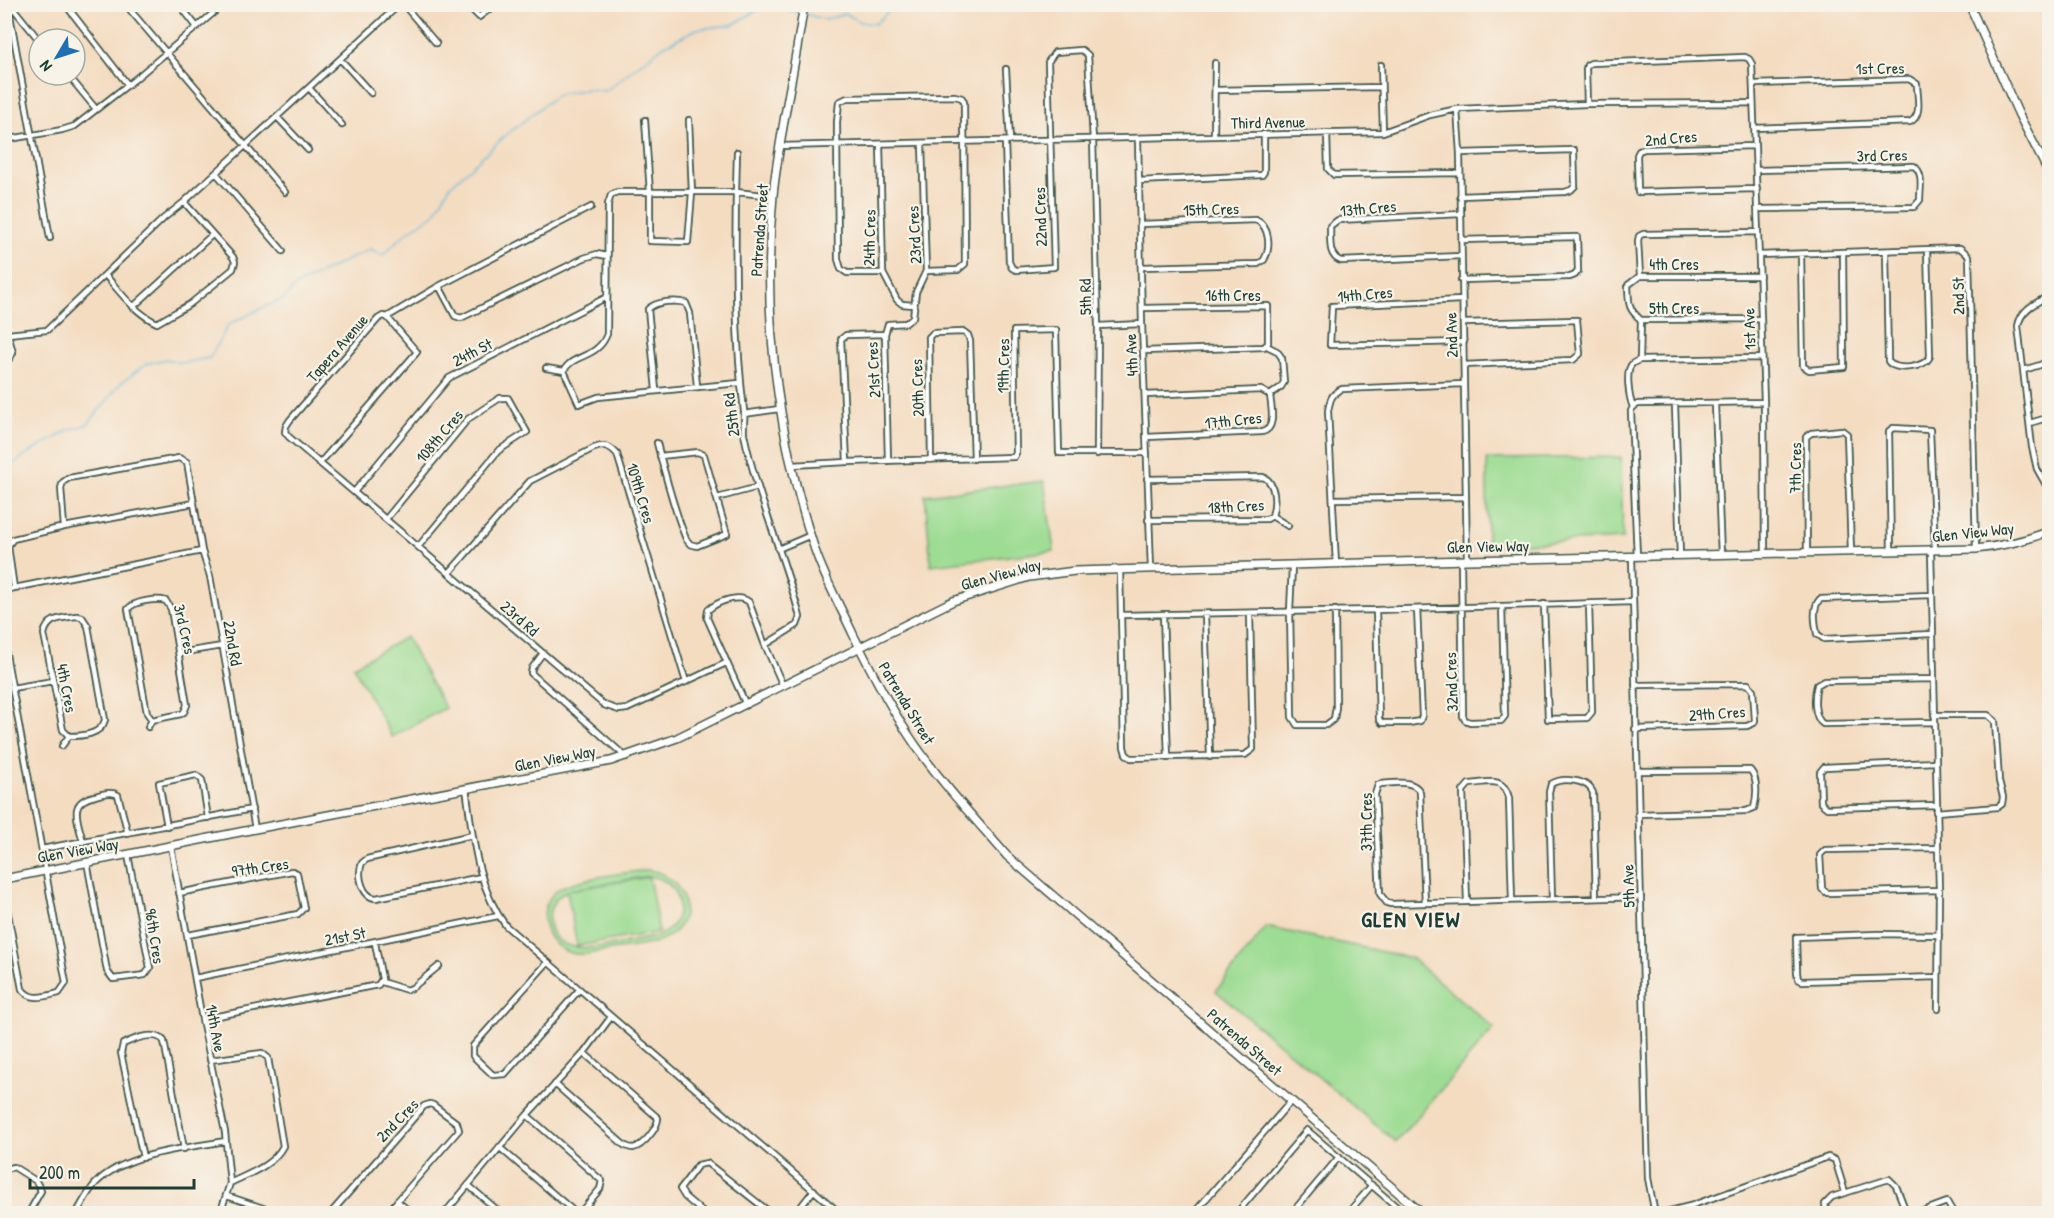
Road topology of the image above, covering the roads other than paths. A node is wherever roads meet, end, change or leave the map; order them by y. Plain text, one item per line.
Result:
1 (9, 4) edge
2 (65, 4) edge
3 (124, 4) edge
4 (180, 4) edge
5 (224, 4) edge
6 (402, 4) edge
7 (466, 4) edge
8 (496, 4) edge
9 (1969, 4) edge
10 (804, 5) edge
11 (28, 27) edge
12 (197, 27) junction
13 (436, 43) dead end
14 (165, 54) junction
15 (341, 60) junction
16 (1215, 63) dead end
17 (1381, 65) dead end
18 (1006, 69) dead end
19 (1754, 84) junction
20 (128, 85) junction
21 (78, 87) edge
22 (1381, 87) junction
23 (309, 88) junction
24 (1216, 90) junction
25 (371, 93) dead end
26 (1753, 103) junction
27 (1587, 104) junction
28 (96, 109) junction
29 (1457, 109) junction
30 (277, 117) junction
31 (645, 120) dead end
32 (689, 120) dead end
33 (342, 125) dead end
34 (1755, 128) junction
35 (1383, 132) junction
36 (1328, 133) junction
37 (1264, 134) junction
38 (31, 135) junction
39 (1214, 136) junction
40 (1138, 139) junction
41 (4, 140) edge
42 (1050, 140) junction
43 (1093, 140) junction
44 (1008, 141) junction
45 (965, 142) junction
46 (246, 144) junction
47 (922, 144) junction
48 (838, 145) junction
49 (880, 145) junction
50 (1755, 146) junction
51 (780, 147) junction
52 (308, 150) dead end
53 (737, 152) dead end
54 (1460, 153) junction
55 (1757, 170) junction
56 (216, 173) junction
57 (1460, 173) junction
58 (2049, 175) edge
59 (1139, 181) junction
60 (1757, 189) junction
61 (285, 192) dead end
62 (650, 192) junction
63 (736, 192) junction
64 (692, 193) junction
65 (773, 196) junction
66 (1460, 196) junction
67 (184, 202) junction
68 (591, 207) dead end
69 (1758, 209) junction
70 (1461, 214) junction
71 (1140, 224) junction
72 (1758, 232) junction
73 (212, 235) junction
74 (50, 238) dead end
75 (1461, 240) junction
76 (1927, 250) junction
77 (283, 251) dead end
78 (1886, 251) junction
79 (1843, 253) junction
80 (1801, 254) junction
81 (1759, 255) junction
82 (607, 256) junction
83 (1461, 256) junction
84 (1141, 267) junction
85 (926, 271) junction
86 (883, 273) junction
87 (106, 276) junction
88 (1640, 276) junction
89 (1760, 276) junction
90 (1461, 280) junction
91 (439, 286) junction
92 (2049, 295) edge
93 (607, 297) junction
94 (1462, 300) junction
95 (913, 305) junction
96 (133, 307) junction
97 (1142, 308) junction
98 (387, 317) junction
99 (1761, 319) junction
100 (1641, 320) junction
101 (1463, 323) junction
102 (1142, 324) junction
103 (1098, 326) junction
104 (6, 333) edge
105 (885, 334) junction
106 (1464, 342) junction
107 (1267, 346) junction
108 (1143, 351) junction
109 (1762, 358) junction
110 (1640, 360) junction
111 (2049, 360) edge
112 (4, 361) edge
113 (1464, 365) junction
114 (546, 368) dead end
115 (2024, 370) junction
116 (564, 371) junction
117 (739, 383) junction
118 (1464, 384) junction
119 (697, 386) junction
120 (656, 390) junction
121 (1145, 395) junction
122 (1270, 395) junction
123 (1764, 402) junction
124 (1715, 404) junction
125 (1675, 405) junction
126 (779, 409) junction
127 (1632, 409) junction
128 (744, 414) junction
129 (2049, 417) edge
130 (2030, 423) junction
131 (1146, 437) junction
132 (657, 442) dead end
133 (1147, 453) junction
134 (1097, 454) junction
135 (660, 456) junction
136 (974, 459) junction
137 (931, 460) junction
138 (888, 461) junction
139 (848, 462) junction
140 (320, 463) junction
141 (792, 465) junction
142 (2049, 478) edge
143 (1147, 479) junction
144 (2044, 482) junction
145 (758, 487) junction
146 (354, 492) junction
147 (2049, 492) edge
148 (1465, 497) junction
149 (717, 498) junction
150 (1333, 499) junction
151 (194, 503) junction
152 (1272, 516) junction
153 (386, 519) junction
154 (1149, 520) junction
155 (1288, 526) dead end
156 (64, 527) junction
157 (2049, 531) edge
158 (811, 535) junction
159 (418, 547) junction
160 (778, 549) junction
161 (1976, 549) junction
162 (1933, 550) junction
163 (1851, 551) junction
164 (1891, 551) junction
165 (202, 552) junction
166 (1807, 553) junction
167 (1765, 554) junction
168 (1721, 555) junction
169 (1680, 556) junction
170 (1635, 557) junction
171 (1464, 560) junction
172 (1336, 564) junction
173 (1292, 566) junction
174 (1151, 569) junction
175 (1120, 570) junction
176 (449, 573) junction
177 (14, 588) junction
178 (4, 590) edge
179 (1931, 595) junction
180 (1633, 602) junction
181 (2049, 602) edge
182 (1544, 604) junction
183 (1588, 604) junction
184 (1502, 606) junction
185 (1460, 607) junction
186 (1417, 609) junction
187 (1335, 610) junction
188 (1376, 610) junction
189 (1290, 611) junction
190 (1250, 613) junction
191 (1163, 614) junction
192 (1205, 614) junction
193 (1122, 615) junction
194 (1932, 634) junction
195 (4, 643) edge
196 (765, 645) junction
197 (2049, 645) edge
198 (222, 646) junction
199 (859, 647) junction
200 (543, 653) junction
201 (179, 654) junction
202 (726, 663) junction
203 (1934, 679) junction
204 (53, 681) junction
205 (686, 682) junction
206 (1635, 685) junction
207 (783, 686) junction
208 (12, 688) junction
209 (746, 705) junction
210 (1934, 715) junction
211 (152, 720) junction
212 (1934, 722) junction
213 (148, 727) dead end
214 (1635, 729) junction
215 (69, 736) junction
216 (62, 746) dead end
217 (626, 757) junction
218 (1210, 757) junction
219 (1168, 758) junction
220 (1935, 762) junction
221 (1638, 771) junction
222 (466, 788) junction
223 (1936, 805) junction
224 (252, 809) junction
225 (1936, 812) junction
226 (1638, 814) junction
227 (208, 818) junction
228 (167, 826) junction
229 (255, 829) junction
230 (128, 834) junction
231 (472, 835) junction
232 (83, 842) junction
233 (171, 846) junction
234 (1937, 848) junction
235 (42, 849) junction
236 (128, 855) junction
237 (87, 862) junction
238 (46, 869) junction
239 (481, 877) junction
240 (4, 879) edge
241 (1939, 890) junction
242 (179, 892) junction
243 (4, 893) edge
244 (1641, 897) junction
245 (1596, 898) junction
246 (1552, 899) junction
247 (1512, 900) junction
248 (1467, 902) junction
249 (1425, 903) junction
250 (498, 916) junction
251 (188, 935) junction
252 (1939, 935) junction
253 (375, 942) junction
254 (547, 963) junction
255 (439, 966) dead end
256 (1938, 977) junction
257 (195, 978) junction
258 (113, 979) junction
259 (107, 982) dead end
260 (382, 982) junction
261 (579, 990) junction
262 (1938, 1009) dead end
263 (611, 1017) junction
264 (202, 1019) junction
265 (584, 1053) junction
266 (210, 1060) junction
267 (555, 1084) junction
268 (1292, 1100) junction
269 (527, 1115) junction
270 (226, 1141) junction
271 (499, 1147) junction
272 (184, 1149) junction
273 (1339, 1157) junction
274 (143, 1158) junction
275 (4, 1169) edge
276 (230, 1183) junction
277 (468, 1185) junction
278 (1372, 1185) junction
279 (814, 1191) junction
280 (1845, 1192) junction
281 (227, 1196) junction
282 (398, 1200) junction
283 (1405, 1213) edge
284 (28, 1214) edge
285 (76, 1214) edge
286 (220, 1214) edge
287 (281, 1214) edge
288 (330, 1214) edge
289 (386, 1214) edge
290 (413, 1214) edge
291 (444, 1214) edge
292 (502, 1214) edge
293 (578, 1214) edge
294 (705, 1214) edge
295 (772, 1214) edge
296 (795, 1214) edge
297 (841, 1214) edge
298 (1193, 1214) edge
299 (1236, 1214) edge
300 (1292, 1214) edge
301 (1347, 1214) edge
302 (1423, 1214) edge
303 (1656, 1214) edge
304 (1827, 1214) edge
305 (1907, 1214) edge
306 (1915, 1214) edge
307 (1954, 1214) edge

1 - 11 street
1 - 38 street
2 - 20 street
3 - 14 street
4 - 12 street
5 - 12 street
6 - 13 street
6 - 15 street
7 - 8 street
9 - 58 street
10 - 51 street, Patrenda Street
12 - 14 street
14 - 20 street
14 - 46 street
15 - 23 street
15 - 25 street
16 - 24 street
17 - 22 street
18 - 44 street
19 - 26 street, 1st Ave
19 - 27 street, 1st Ave
19 - 34 street, 1st Cres
20 - 28 street
21 - 28 street
22 - 24 street
22 - 35 street
23 - 30 street
23 - 33 street
24 - 39 street
26 - 27 street, Third Avenue
26 - 34 street, 1st Ave
27 - 29 street, Third Avenue
28 - 38 street
29 - 35 street, Third Avenue
29 - 54 street, 2nd Ave
30 - 46 street
30 - 52 street
31 - 62 street
32 - 64 street
34 - 50 street, 1st Ave
35 - 36 street, Third Avenue
36 - 37 street, Third Avenue
36 - 57 street
37 - 39 street, Third Avenue
37 - 59 street
38 - 41 street
38 - 74 street
39 - 40 street, Third Avenue
40 - 43 street, Third Avenue
40 - 59 street, 4th Ave
42 - 43 street, Third Avenue
42 - 43 street, 5th Rd
42 - 44 street, Third Avenue
42 - 44 street, 22nd Cres
43 - 103 street, 5th Rd
44 - 45 street, Third Avenue
45 - 47 street, Third Avenue
45 - 48 street, 23rd Cres
45 - 85 street, 23rd Cres
46 - 56 street
46 - 61 street
47 - 49 street, Third Avenue
47 - 85 street, 23rd Cres
48 - 49 street, Third Avenue
48 - 51 street, Third Avenue
48 - 86 street, 24th Cres
49 - 86 street, 24th Cres
50 - 55 street, 1st Ave
50 - 60 street, 2nd Cres
51 - 65 street, Patrenda Street
53 - 63 street, 25th Rd
54 - 57 street, 2nd Ave
54 - 66 street
55 - 60 street, 1st Ave
55 - 69 street, 3rd Cres
56 - 67 street
56 - 77 street
57 - 66 street, 2nd Ave
59 - 71 street, 4th Ave
60 - 69 street, 1st Ave
62 - 64 street
62 - 64 street
62 - 82 street
63 - 64 street
63 - 65 street
63 - 117 street, 25th Rd
65 - 126 street, Patrenda Street
66 - 70 street, 2nd Ave
67 - 73 street
67 - 87 street
68 - 91 street
69 - 72 street, 1st Ave
70 - 75 street, 2nd Ave
70 - 83 street, 13th Cres
71 - 84 street, 4th Ave
71 - 84 street, 15th Cres
72 - 81 street, 1st Ave
72 - 88 street, 4th Cres
73 - 96 street
73 - 96 street
75 - 83 street, 2nd Ave
75 - 90 street
76 - 78 street, 2nd St
76 - 78 street
76 - 161 street, 2nd St
78 - 79 street, 2nd St
79 - 80 street, 2nd St
79 - 80 street
80 - 81 street, 2nd St
81 - 89 street, 1st Ave
82 - 91 street
82 - 93 street
83 - 90 street, 2nd Ave
84 - 97 street, 4th Ave
85 - 95 street
86 - 95 street
87 - 96 street
87 - 104 street
88 - 89 street, 4th Cres
88 - 100 street
89 - 99 street, 1st Ave
90 - 94 street, 2nd Ave
91 - 98 street
92 - 115 street
93 - 116 street
93 - 146 street, 24th St
94 - 101 street, 2nd Ave
94 - 106 street, 14th Cres
95 - 105 street
97 - 102 street, 4th Ave
97 - 107 street, 16th Cres
98 - 140 street, Tapera Avenue
98 - 140 street, Tapera Avenue
99 - 100 street, 5th Cres
99 - 109 street, 1st Ave
100 - 110 street, 5th Cres
101 - 106 street, 2nd Ave
101 - 113 street
102 - 103 street
102 - 108 street, 4th Ave
103 - 134 street, 5th Rd
104 - 112 street
105 - 138 street, 21st Cres
105 - 139 street, 21st Cres
106 - 113 street, 2nd Ave
107 - 108 street
107 - 122 street
108 - 121 street, 4th Ave
109 - 110 street
109 - 123 street, 1st Ave
110 - 127 street, 5th Ave
111 - 115 street
113 - 118 street, 2nd Ave
114 - 116 street
115 - 130 street
116 - 120 street
117 - 119 street
117 - 128 street, 25th Rd
118 - 148 street, 2nd Ave
118 - 150 street
119 - 120 street
119 - 120 street
121 - 122 street, 17th Cres
121 - 131 street, 4th Ave
122 - 131 street, 17th Cres
123 - 124 street
123 - 167 street, 1st Ave
124 - 125 street
124 - 168 street
125 - 127 street
125 - 169 street
126 - 128 street
126 - 141 street, Patrenda Street
127 - 170 street, 5th Ave
128 - 145 street, 25th Rd
129 - 130 street
130 - 144 street
131 - 133 street, 4th Ave
132 - 135 street
133 - 134 street
133 - 143 street, 4th Ave
134 - 136 street, 19th Cres
135 - 149 street
135 - 149 street
136 - 137 street
136 - 137 street, 20th Cres
137 - 138 street
138 - 139 street
139 - 141 street
140 - 146 street, 23rd Rd
141 - 158 street, Patrenda Street
142 - 144 street
143 - 152 street, 18th Cres
143 - 154 street, 4th Ave
144 - 147 street
145 - 149 street
145 - 160 street, 25th Rd
146 - 153 street, 23rd Rd
148 - 150 street
148 - 171 street, 2nd Ave
150 - 172 street
151 - 156 street
151 - 156 street, 22nd Rd
151 - 165 street, 22nd Rd
152 - 154 street, 18th Cres
152 - 155 street
153 - 159 street, 23rd Rd
153 - 159 street, 108th Cres
154 - 174 street, 4th Ave
156 - 177 street
157 - 161 street, Glen View Way
158 - 160 street
158 - 199 street, Patrenda Street
159 - 176 street, 23rd Rd
160 - 196 street, 25th Rd
161 - 162 street, Glen View Way
162 - 164 street, Glen View Way
162 - 164 street
162 - 179 street
163 - 164 street, Glen View Way
163 - 166 street, Glen View Way
163 - 166 street, 7th Cres
165 - 177 street
165 - 198 street, 22nd Rd
166 - 167 street, Glen View Way
167 - 168 street, Glen View Way
168 - 169 street, Glen View Way
169 - 170 street, Glen View Way
170 - 171 street, Glen View Way
170 - 180 street, 5th Ave
171 - 172 street, Glen View Way
171 - 185 street, 32nd Cres
172 - 173 street, Glen View Way
173 - 174 street, Glen View Way
173 - 189 street
174 - 175 street, Glen View Way
175 - 193 street
175 - 199 street, Glen View Way
176 - 200 street, 23rd Rd
176 - 205 street, 109th Cres
177 - 178 street
179 - 194 street
179 - 194 street
180 - 183 street
180 - 206 street, 5th Ave
181 - 197 street
182 - 183 street
182 - 183 street
182 - 184 street
184 - 185 street
184 - 185 street, 32nd Cres
185 - 186 street
186 - 188 street
186 - 188 street
187 - 188 street
187 - 189 street
187 - 189 street
189 - 190 street
190 - 192 street
190 - 218 street
191 - 192 street
191 - 193 street
191 - 219 street
192 - 218 street
193 - 219 street
194 - 203 street
195 - 208 street
196 - 202 street
196 - 207 street
198 - 201 street
198 - 224 street, 22nd Rd
199 - 207 street, Glen View Way
199 - 268 street, Patrenda Street
200 - 205 street, 23rd Rd
200 - 217 street
201 - 211 street, 3rd Cres
201 - 211 street, 3rd Cres
202 - 205 street, 23rd Rd
202 - 209 street
203 - 210 street
203 - 212 street
204 - 208 street
204 - 215 street, 4th Cres
204 - 215 street, 4th Cres
206 - 214 street, 5th Ave
206 - 214 street, 29th Cres
207 - 209 street, Glen View Way
208 - 235 street
209 - 217 street, Glen View Way
210 - 212 street
210 - 225 street
211 - 213 street
212 - 220 street
214 - 221 street, 5th Ave
215 - 216 street
217 - 222 street, Glen View Way
218 - 219 street
220 - 223 street
220 - 223 street
221 - 226 street, 5th Ave
221 - 226 street
222 - 229 street, Glen View Way
222 - 231 street
223 - 225 street
224 - 227 street
224 - 229 street, 22nd Rd
225 - 234 street
226 - 244 street, 5th Ave
227 - 228 street
227 - 228 street
228 - 230 street
229 - 233 street, Glen View Way
230 - 232 street
230 - 232 street
231 - 239 street
231 - 239 street
232 - 235 street
233 - 236 street, Glen View Way
233 - 242 street, 14th Ave
234 - 241 street
234 - 241 street
235 - 238 street
236 - 237 street, Glen View Way
236 - 258 street, 96th Cres
237 - 238 street, Glen View Way
237 - 258 street
238 - 240 street, Glen View Way
238 - 243 street
239 - 250 street
241 - 252 street
242 - 251 street, 14th Ave
242 - 251 street, 97th Cres
244 - 245 street
244 - 303 street, 5th Ave
245 - 246 street
245 - 246 street
246 - 247 street
247 - 248 street
247 - 248 street
248 - 249 street
249 - 249 street, 37th Cres
250 - 253 street, 21st St
250 - 254 street
251 - 257 street, 14th Ave
252 - 256 street
252 - 256 street
253 - 257 street, 21st St
253 - 260 street
254 - 261 street
254 - 261 street
255 - 260 street
256 - 262 street
257 - 264 street, 14th Ave
258 - 259 street, 96th Cres
260 - 264 street
261 - 263 street
263 - 265 street
263 - 279 street
264 - 266 street, 14th Ave
265 - 267 street
265 - 267 street
266 - 270 street, 14th Ave
266 - 276 street
267 - 269 street
268 - 298 street
268 - 302 street, Patrenda Street
269 - 271 street
269 - 293 street
270 - 272 street
270 - 276 street, 14th Ave
271 - 277 street
271 - 293 street
272 - 274 street
272 - 274 street
273 - 278 street
273 - 299 street
273 - 300 street
274 - 285 street
275 - 284 street
276 - 281 street, 14th Ave
277 - 291 street
277 - 292 street
278 - 283 street
278 - 301 street
279 - 296 street
279 - 297 street
280 - 303 street
280 - 304 street
280 - 305 street
281 - 286 street, 14th Ave
281 - 287 street
282 - 288 street, 2nd Cres
282 - 289 street, 2nd Cres
282 - 290 street
294 - 295 street
306 - 307 street

